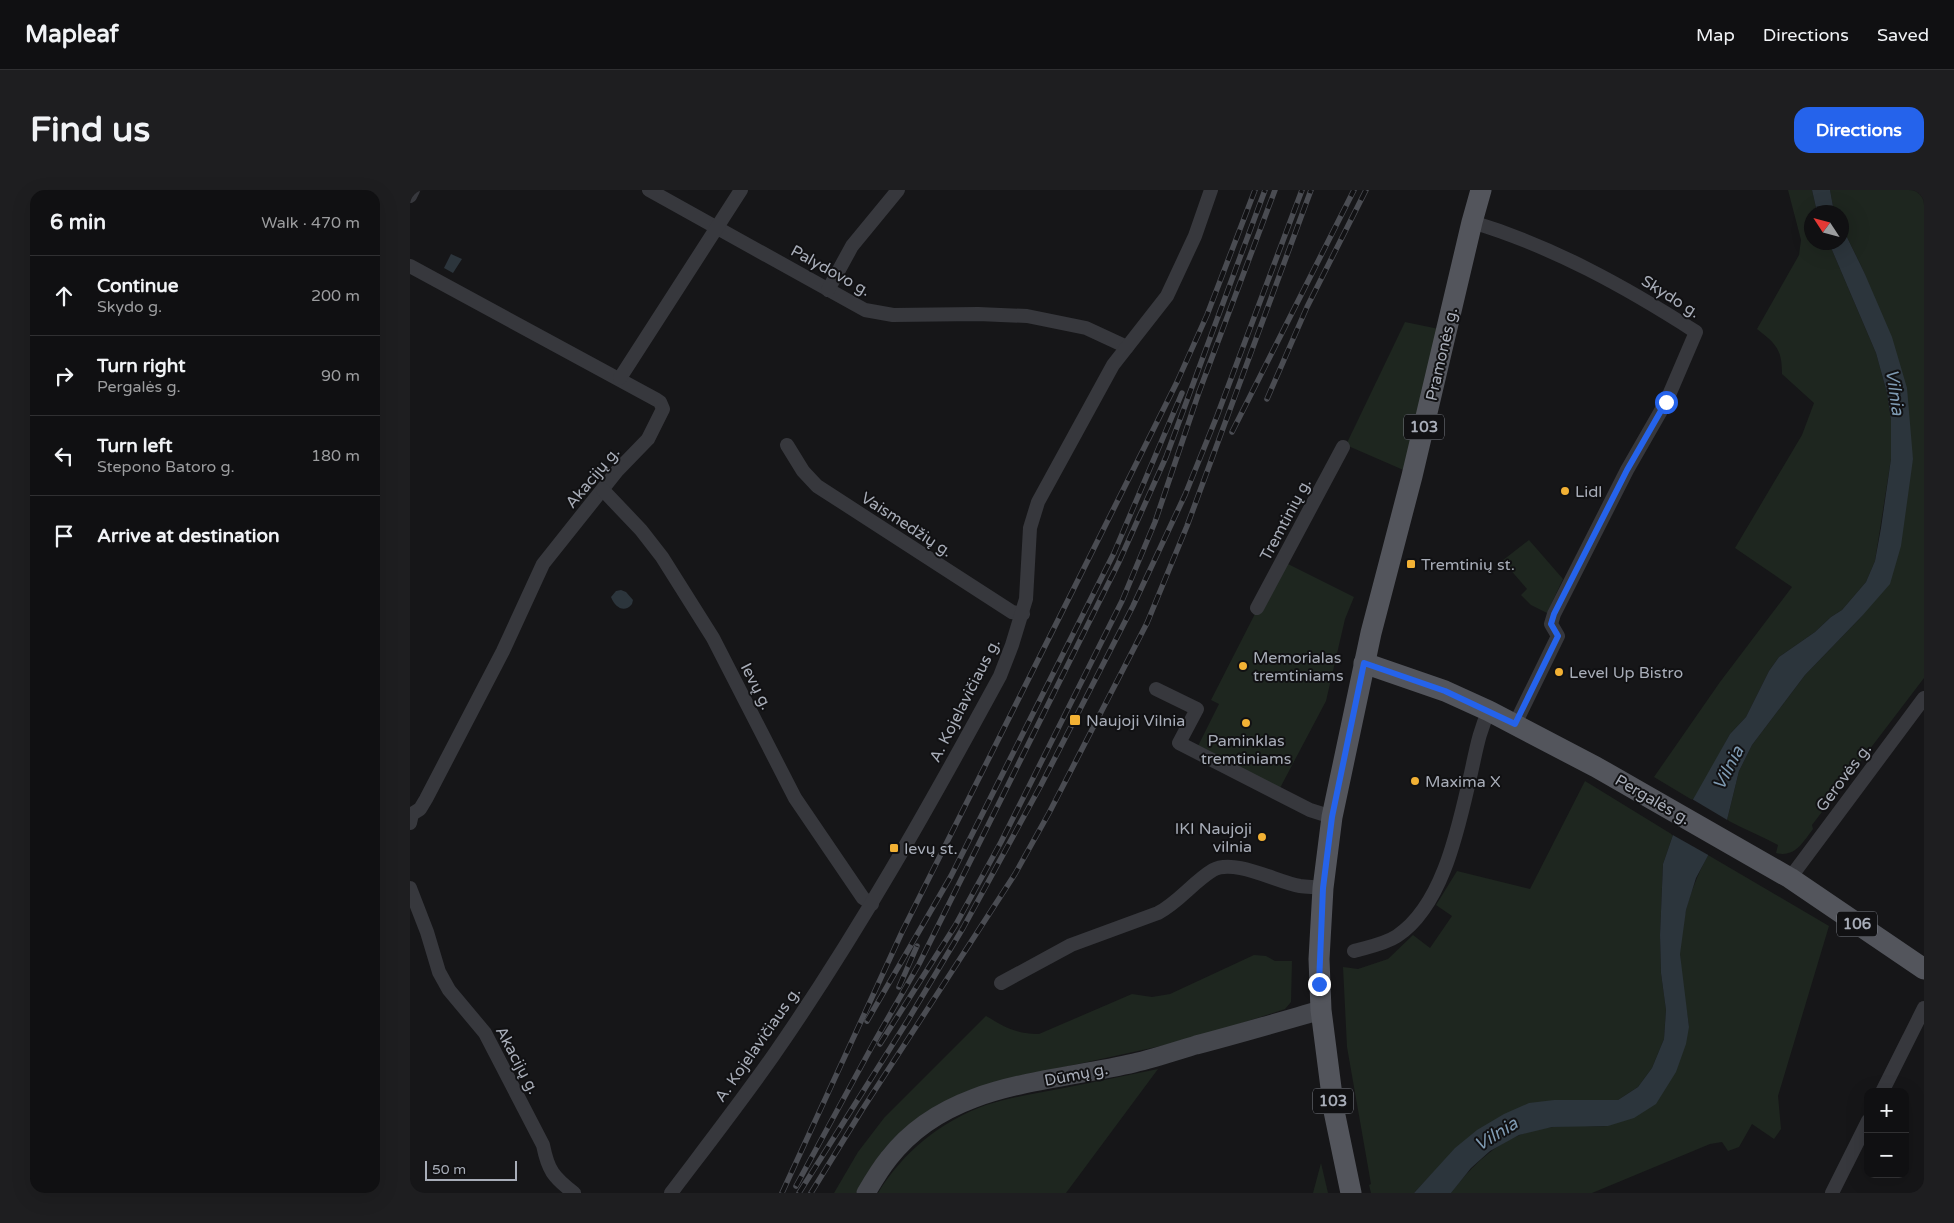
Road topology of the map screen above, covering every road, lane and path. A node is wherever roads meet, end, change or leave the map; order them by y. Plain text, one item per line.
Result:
1 (413, 190) edge
2 (649, 190) edge
3 (742, 190) edge
4 (898, 190) edge
5 (1211, 190) edge
6 (1481, 190) edge
7 (410, 196) edge
8 (1472, 222) junction
9 (717, 227) junction
10 (410, 266) edge
11 (828, 290) junction
12 (1127, 346) junction
13 (620, 378) junction
14 (788, 445) dead end
15 (1343, 447) dead end
16 (603, 490) junction
17 (1257, 608) dead end
18 (1022, 614) junction
19 (1364, 663) junction
20 (1156, 689) dead end
21 (1924, 698) edge
22 (1489, 711) junction
23 (1515, 724) junction
24 (411, 817) edge
25 (1332, 817) junction
26 (1790, 878) junction
27 (410, 888) edge
28 (1323, 888) junction
29 (872, 904) junction
30 (1354, 951) dead end
31 (1924, 969) edge
32 (1001, 982) dead end
33 (1924, 1008) edge
34 (1321, 1010) junction
35 (1884, 1088) edge
36 (1864, 1129) edge
37 (1351, 1192) edge
38 (574, 1193) edge
39 (671, 1193) edge
40 (866, 1193) edge
41 (1832, 1193) edge

1 - 7 street
2 - 9 street, Palydovo g.
3 - 9 street
4 - 11 street
5 - 12 street, A. Kojelavičiaus g.
6 - 8 main road, Pramonės g. / 103
8 - 19 main road, Pramonės g. / 103
8 - 23 street, Skydo g.
9 - 11 street, Palydovo g.
9 - 13 street
10 - 13 street, Akacijų g.
11 - 12 street, Palydovo g.
12 - 18 street, A. Kojelavičiaus g.
13 - 16 street, Akacijų g.
14 - 18 street, Vaismedžių g.
15 - 17 street, Tremtinių g.
16 - 24 street, Akacijų g.
16 - 29 street, Ievų g.
18 - 29 street, A. Kojelavičiaus g.
19 - 22 main road, Pergalės g. / 106
19 - 25 main road, 103
20 - 25 street
21 - 26 street, Gerovės g.
22 - 23 main road, Pergalės g. / 106
22 - 30 street
23 - 26 main road, Pergalės g. / 106
25 - 28 main road, 103
26 - 31 main road, Pergalės g. / 106
27 - 38 street, Akacijų g.
28 - 32 street
28 - 34 main road, 103
29 - 39 street, A. Kojelavičiaus g.
33 - 35 street
34 - 37 main road, 103
34 - 40 main road, Dūmų g.
36 - 41 street

